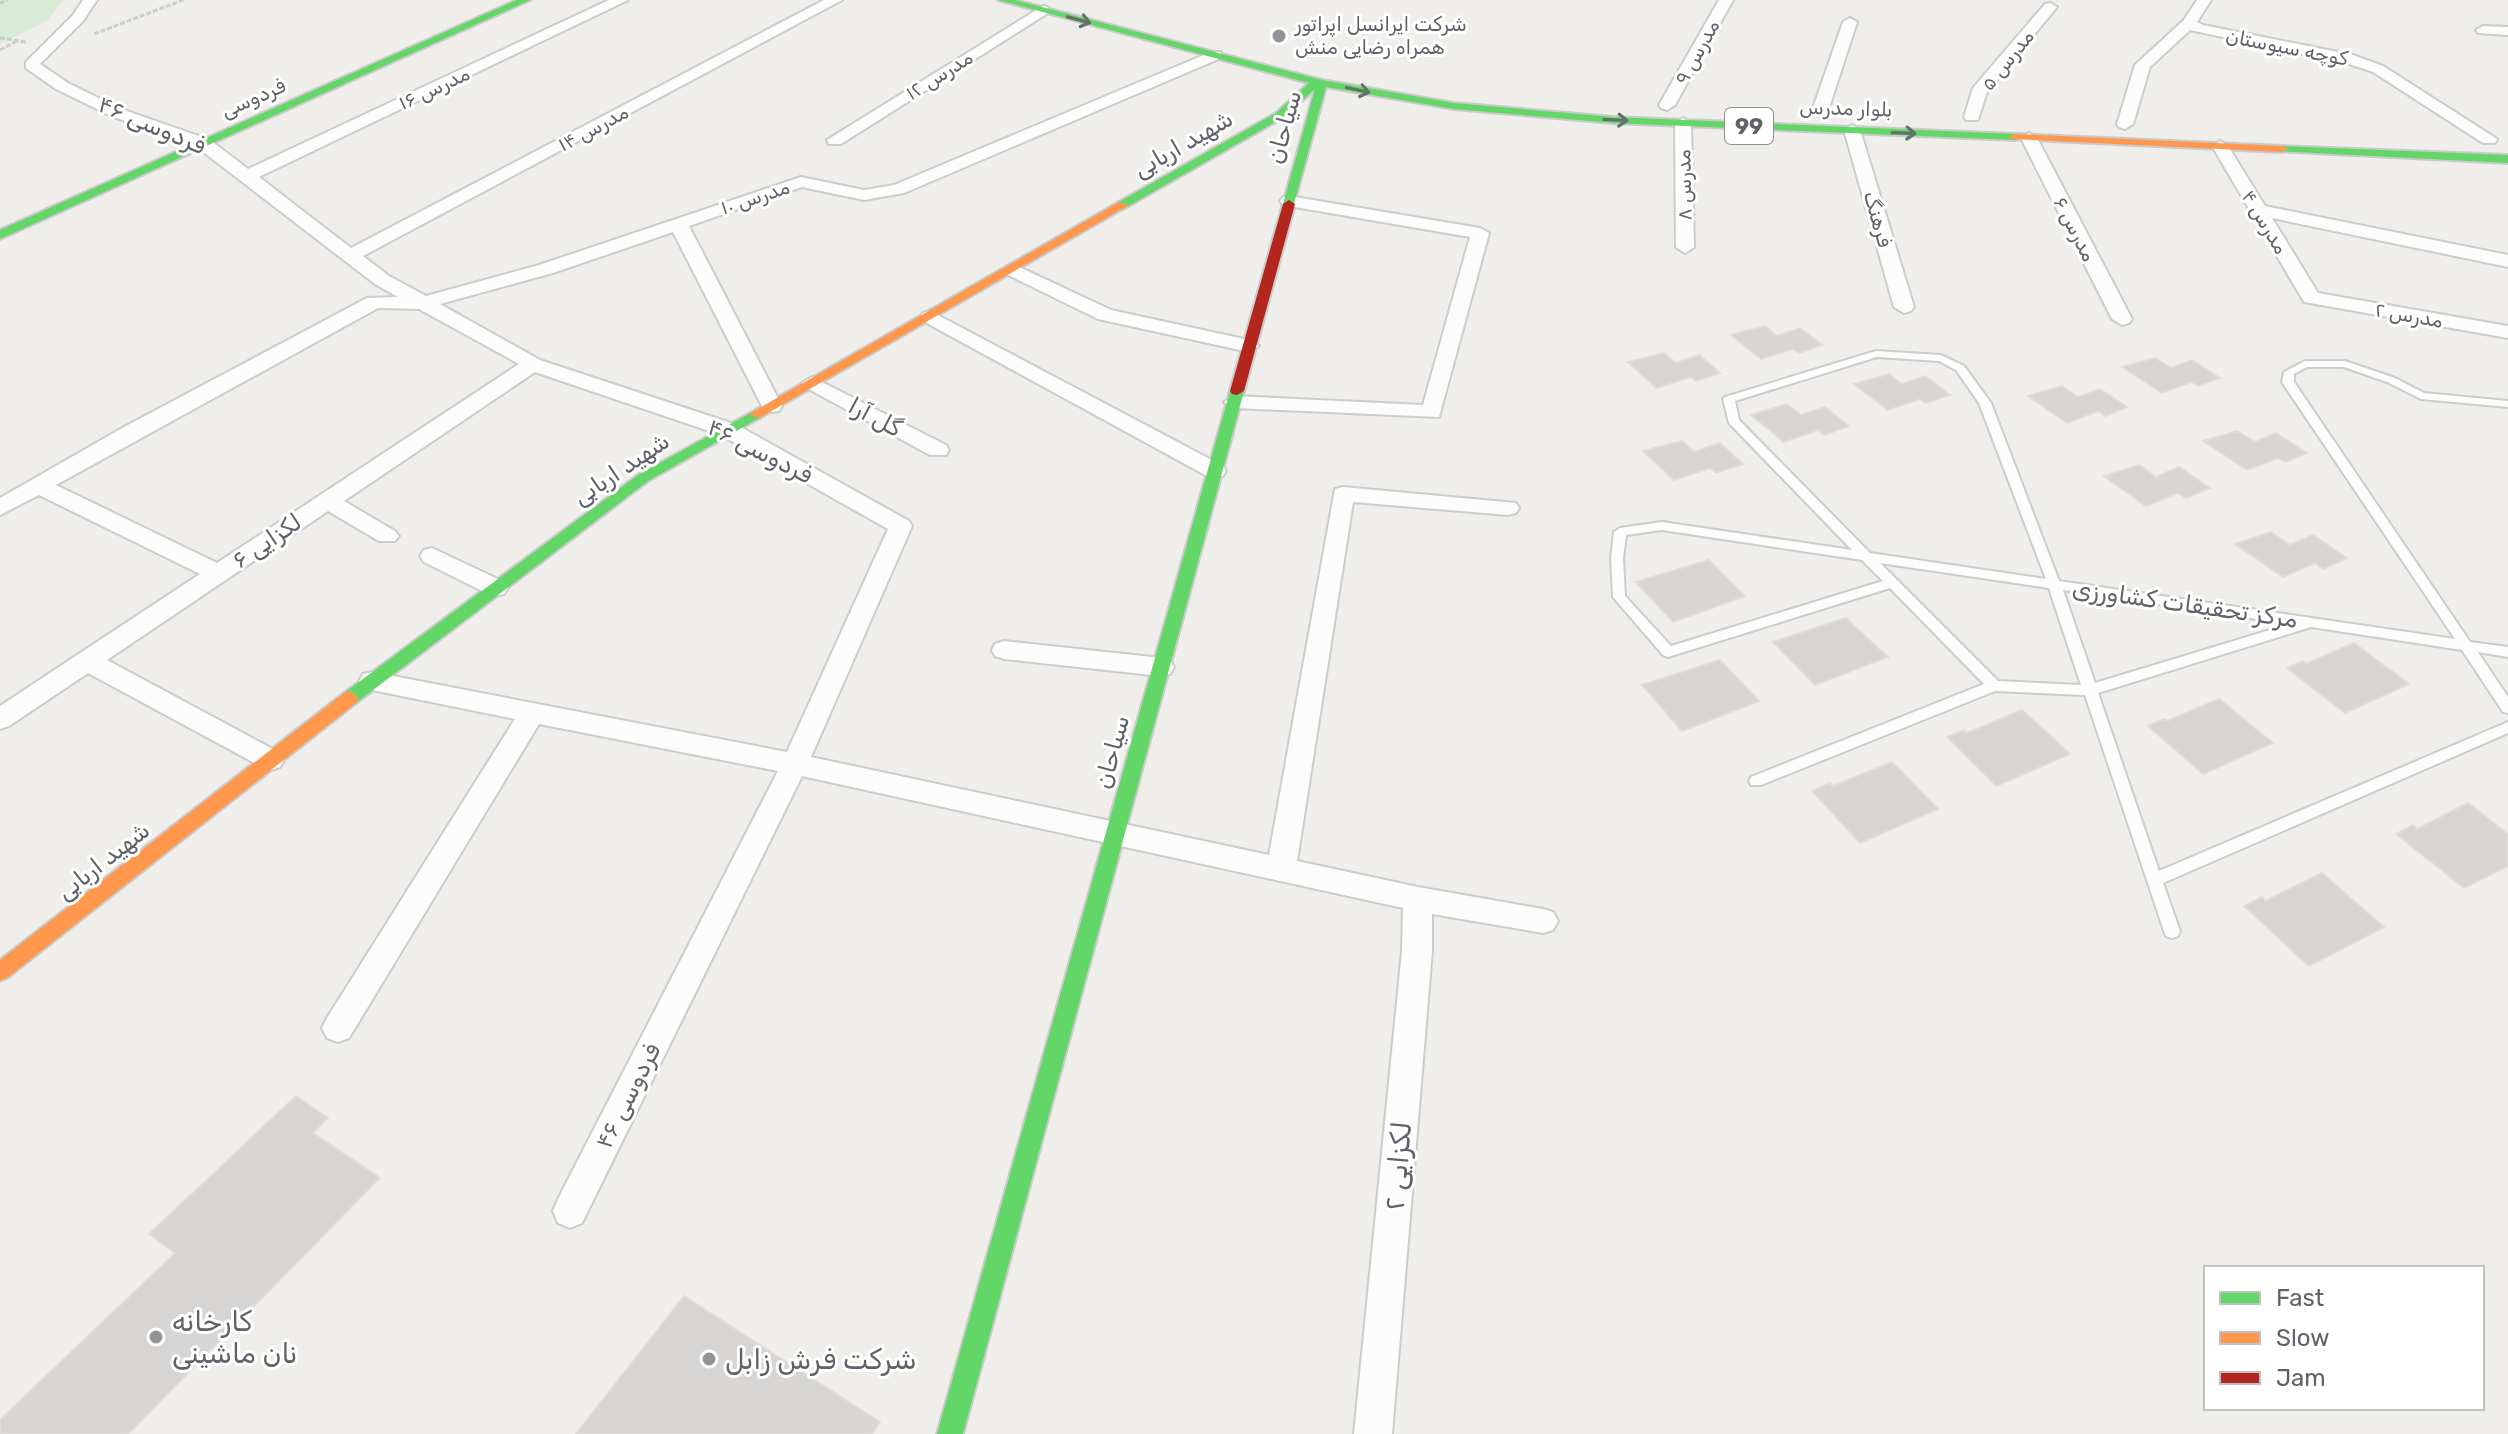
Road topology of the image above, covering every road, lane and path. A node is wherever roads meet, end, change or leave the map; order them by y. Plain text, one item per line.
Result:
1 (8, 0) edge
2 (90, 0) edge
3 (525, 0) edge
4 (621, 0) edge
5 (835, 0) edge
6 (1003, 0) edge
7 (1072, 0) edge
8 (1726, 0) edge
9 (2204, 0) edge
10 (0, 3) edge
11 (2050, 7) dead end
12 (1043, 10) junction
13 (1850, 22) dead end
14 (2189, 23) junction
15 (2483, 30) dead end
16 (2508, 31) edge
17 (1264, 49) dead end
18 (1216, 55) junction
19 (1321, 76) junction
20 (1667, 105) junction
21 (1290, 106) junction
22 (1314, 111) junction
23 (1820, 111) junction
24 (1972, 117) junction
25 (1683, 123) junction
26 (2125, 124) junction
27 (1852, 130) junction
28 (2370, 134) junction
29 (2395, 135) dead end
30 (2458, 137) dead end
31 (2029, 138) junction
32 (2499, 139) edge
33 (835, 140) dead end
34 (204, 144) junction
35 (2220, 146) junction
36 (2387, 153) junction
37 (2508, 159) edge
38 (248, 176) junction
39 (1289, 201) junction
40 (2258, 210) junction
41 (678, 223) junction
42 (0, 235) edge
43 (1685, 247) dead end
44 (351, 255) junction
45 (2508, 261) edge
46 (1013, 270) junction
47 (2311, 298) joint
48 (423, 303) junction
49 (1904, 307) dead end
50 (930, 317) junction
51 (2122, 319) dead end
52 (2508, 332) edge
53 (1249, 346) junction
54 (533, 364) junction
55 (812, 383) junction
56 (1234, 402) junction
57 (2508, 404) edge
58 (772, 406) junction
59 (729, 430) junction
60 (938, 450) dead end
61 (1215, 471) junction
62 (39, 486) junction
63 (327, 501) junction
64 (0, 508) edge
65 (1508, 508) dead end
66 (387, 536) dead end
67 (432, 556) dead end
68 (1862, 556) junction
69 (219, 574) junction
70 (1892, 583) junction
71 (2054, 584) junction
72 (496, 588) junction
73 (2310, 623) junction
74 (2465, 645) junction
75 (1004, 650) dead end
76 (2508, 652) edge
77 (87, 661) junction
78 (1161, 667) junction
79 (372, 681) junction
80 (1994, 686) junction
81 (2090, 690) junction
82 (2508, 708) edge
83 (532, 713) junction
84 (0, 719) edge
85 (2508, 727) edge
86 (271, 760) junction
87 (795, 764) junction
88 (1756, 781) dead end
89 (1115, 834) junction
90 (1281, 870) junction
91 (2154, 880) junction
92 (1418, 899) junction
93 (1543, 921) dead end
94 (2172, 931) dead end
95 (0, 972) edge
96 (338, 1028) dead end
97 (570, 1211) dead end
98 (950, 1434) edge
99 (1373, 1434) edge

1 - 10 path
2 - 34 street, فردوسی ۴۶
3 - 34 main road, فردوسی
4 - 38 street, مدرس ۱۶
5 - 44 street, مدرس ۱۴
6 - 12 main road, بلوار مدرس / 99
7 - 17 main road
8 - 20 street, مدرس ۹
9 - 14 street, کوچه سیوستان
11 - 24 street, مدرس ۵
12 -> 18 main road, بلوار مدرس / 99
12 - 33 street, مدرس ۱۲
13 - 23 street
14 - 26 street
14 - 32 street, کوچه سیوستان
15 - 16 street
18 - 19 main road, بلوار مدرس / 99
18 - 41 street, مدرس ۱۰
19 - 20 main road, بلوار مدرس / 99
19 - 21 main road, شهید اربابی
19 - 22 main road, سیاحان
19 -> 25 main road, بلوار مدرس / 99
20 - 23 main road, بلوار مدرس / 99
21 - 22 main road
21 - 46 main road, شهید اربابی
22 - 39 main road, سیاحان
23 - 24 main road, بلوار مدرس / 99
24 - 26 main road, بلوار مدرس / 99
25 - 27 main road, بلوار مدرس / 99
25 - 43 street, مدرس ۸
26 - 28 main road, بلوار مدرس / 99
27 -> 31 main road, بلوار مدرس / 99
27 - 49 street, فرهنگ
28 - 29 main road, بلوار مدرس / 99
28 - 36 main road
30 - 32 main road
31 - 35 main road, بلوار مدرس / 99
31 - 51 street, مدرس ۶
34 - 38 street, فردوسی ۴۶
34 - 42 main road, فردوسی
35 - 36 main road, بلوار مدرس / 99
35 - 40 street, مدرس ۴
36 - 37 main road, بلوار مدرس / 99
38 - 44 street, فردوسی ۴۶
39 - 53 main road, سیاحان
39 - 56 street
40 - 45 street
40 - 47 street, مدرس ۴
41 - 48 street, مدرس ۱۰
41 - 58 street
44 - 48 street, فردوسی ۴۶
46 - 50 main road, شهید اربابی
46 - 53 street
47 - 52 street, مدرس ۲
48 - 54 street, فردوسی ۴۶
48 - 62 street
50 - 55 main road, شهید اربابی
50 - 61 street
53 - 56 main road, سیاحان
54 - 59 street, فردوسی ۴۶
54 - 63 street, لکزایی ۶
55 - 58 main road, شهید اربابی
55 - 60 street, گل آرا
56 - 61 main road, سیاحان
57 - 74 lane
58 - 59 main road, شهید اربابی
59 - 72 main road, شهید اربابی
59 - 87 street, فردوسی ۴۶
61 - 78 main road, سیاحان
62 - 64 street
62 - 69 street
63 - 66 street
63 - 69 street, لکزایی ۶
65 - 90 street
67 - 72 street
68 - 70 lane
68 - 70 lane, مرکز تحقیقات کشاورزی
68 - 71 lane, مرکز تحقیقات کشاورزی
68 - 71 lane
69 - 77 street, لکزایی ۶
70 - 80 lane
71 - 73 lane, مرکز تحقیقات کشاورزی
71 - 81 lane
72 - 79 main road, شهید اربابی
73 - 74 lane, مرکز تحقیقات کشاورزی
73 - 81 lane
74 - 76 lane, مرکز تحقیقات کشاورزی
74 - 82 lane
75 - 78 street
77 - 84 street, لکزایی ۶
77 - 86 street
78 - 89 main road, سیاحان
79 - 83 street
79 - 86 main road, شهید اربابی
80 - 81 lane
80 - 88 lane
81 - 91 lane
83 - 87 street
83 - 96 street
85 - 91 lane
86 - 95 main road, شهید اربابی
87 - 89 street
87 - 97 street, فردوسی ۴۶
89 - 90 street
89 - 98 main road, سیاحان
90 - 92 street
91 - 94 lane
92 - 93 street
92 - 99 street, لکزایی ۲

